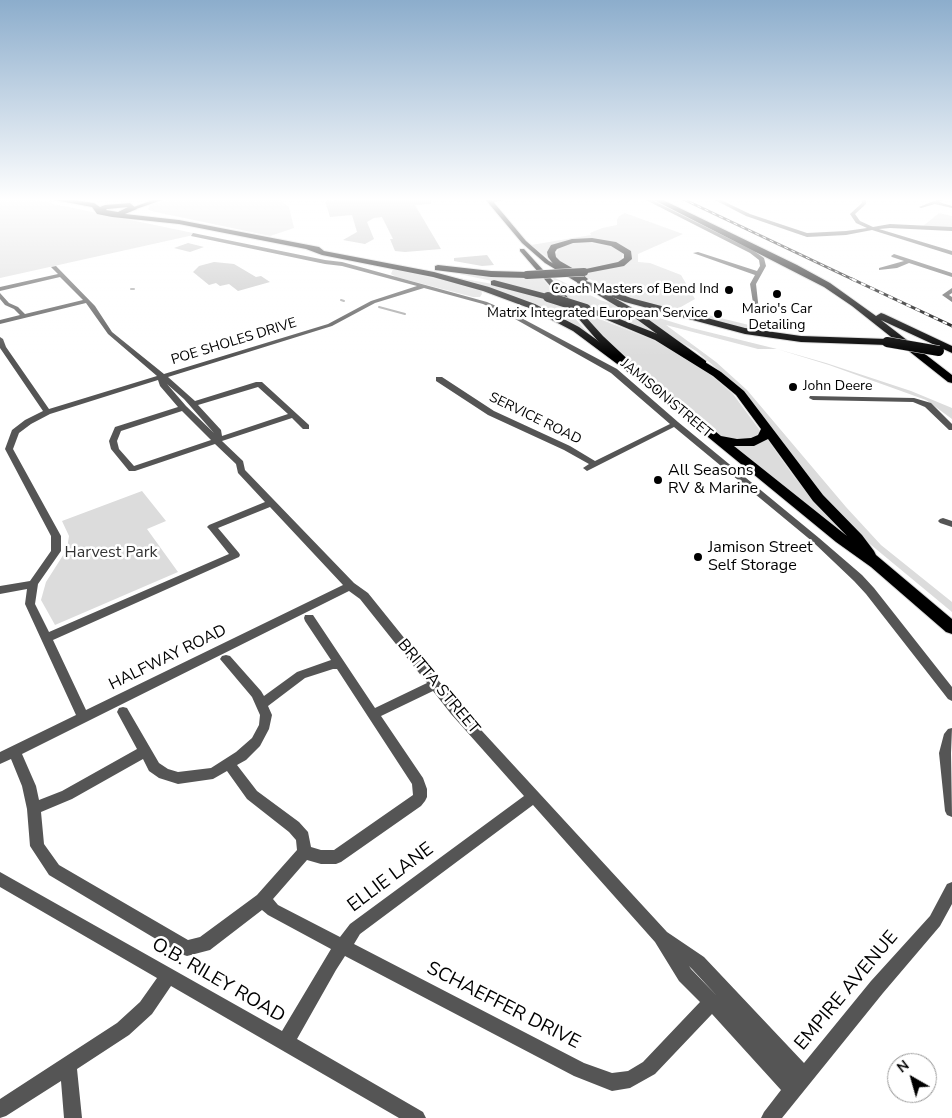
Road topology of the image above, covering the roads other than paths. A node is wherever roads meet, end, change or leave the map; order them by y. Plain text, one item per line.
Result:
1 (273, 251) edge
2 (318, 251) edge
3 (334, 251) edge
4 (335, 251) edge
5 (522, 251) edge
6 (535, 251) edge
7 (551, 251) edge
8 (625, 251) edge
9 (749, 251) edge
10 (762, 251) edge
11 (769, 251) edge
12 (696, 252) dead end
13 (894, 256) dead end
14 (344, 258) junction
15 (908, 261) junction
16 (335, 263) junction
17 (54, 267) dead end
18 (881, 269) dead end
19 (759, 274) junction
20 (61, 275) junction
21 (952, 275) edge
22 (582, 277) junction
23 (424, 286) junction
24 (0, 289) edge
25 (952, 290) edge
26 (0, 295) edge
27 (628, 300) junction
28 (952, 300) edge
29 (86, 301) junction
30 (750, 313) dead end
31 (879, 315) junction
32 (24, 316) junction
33 (0, 322) edge
34 (0, 339) edge
35 (952, 350) edge
36 (952, 355) edge
37 (952, 372) edge
38 (717, 374) junction
39 (640, 376) junction
40 (161, 377) junction
41 (439, 379) dead end
42 (952, 380) edge
43 (813, 398) dead end
44 (194, 404) junction
45 (183, 408) junction
46 (47, 412) junction
47 (293, 415) junction
48 (675, 424) junction
49 (306, 427) dead end
50 (952, 428) edge
51 (766, 430) junction
52 (716, 438) junction
53 (218, 440) junction
54 (5, 451) edge
55 (270, 503) junction
56 (876, 563) junction
57 (33, 584) junction
58 (350, 586) junction
59 (0, 590) edge
60 (309, 618) dead end
61 (952, 628) edge
62 (47, 638) junction
63 (226, 659) dead end
64 (341, 665) junction
65 (434, 685) junction
66 (952, 696) edge
67 (261, 704) junction
68 (123, 712) dead end
69 (374, 714) junction
70 (84, 718) junction
71 (952, 733) edge
72 (14, 751) junction
73 (144, 752) junction
74 (0, 758) edge
75 (229, 764) junction
76 (533, 797) junction
77 (34, 809) junction
78 (952, 811) edge
79 (304, 852) junction
80 (0, 879) edge
81 (952, 889) edge
82 (262, 900) junction
83 (661, 936) junction
84 (342, 947) junction
85 (168, 976) junction
86 (712, 1002) junction
87 (286, 1043) junction
88 (68, 1066) junction
89 (804, 1076) junction
90 (793, 1090) junction
91 (0, 1110) edge
92 (73, 1118) edge
93 (417, 1118) edge
94 (770, 1118) edge

1 - 16 street, JAMISON STREET
2 - 14 highway
3 - 38 highway, bridge
4 - 22 highway, bridge
5 - 39 main road
6 - 22 main road
7 - 27 highway
8 - 22 highway
9 - 19 street
10 - 42 highway
11 - 31 highway
12 - 19 street
13 - 15 street
14 - 16 highway
14 - 39 highway
15 - 18 street
15 - 21 street
16 - 23 street, JAMISON STREET
17 - 20 street, BRITTA STREET
19 - 30 street
20 - 24 street
20 - 29 street, BRITTA STREET
22 - 27 highway
22 - 38 main road
23 - 40 street, POE SHOLES DRIVE
23 - 48 street, JAMISON STREET
25 - 28 street
26 - 32 street
27 - 36 highway, bridge
29 - 32 street
29 - 40 street, BRITTA STREET
31 - 35 highway
31 - 37 highway
32 - 33 street
34 - 46 street
38 - 51 highway
39 - 52 highway
40 - 44 street, BRITTA STREET
40 - 45 street, BRITTA STREET
40 - 46 street, POE SHOLES DRIVE
41 - 48 street, SERVICE ROAD
43 - 50 street
44 - 47 street
44 - 53 street, BRITTA STREET
45 - 53 street, BRITTA STREET
45 - 53 street
46 - 54 street, POE SHOLES DRIVE
47 - 49 street
47 - 53 street
48 - 66 street, JAMISON STREET
51 - 52 highway
51 - 56 highway
52 - 56 highway
53 - 55 street, BRITTA STREET
54 - 57 street
55 - 58 street, BRITTA STREET
55 - 62 street
56 - 61 highway
57 - 59 street
57 - 62 street
58 - 65 street, BRITTA STREET
58 - 70 street, HALFWAY ROAD
60 - 64 street
62 - 70 street
63 - 67 street
64 - 67 street
64 - 69 street
65 - 69 street
65 - 76 street, BRITTA STREET
67 - 75 street
68 - 73 street
69 - 79 street
70 - 72 street, HALFWAY ROAD
71 - 78 street
72 - 74 street, HALFWAY ROAD
72 - 77 street
73 - 75 street
73 - 77 street
75 - 79 street
76 - 83 street, BRITTA STREET
76 - 84 street, ELLIE LANE
77 - 82 street
79 - 82 street
80 - 85 street, O.B. RILEY ROAD
81 - 89 street, EMPIRE AVENUE
82 - 84 street, SCHAEFFER DRIVE
83 - 86 street, BRITTA STREET
83 - 89 street, BRITTA STREET
84 - 86 street, SCHAEFFER DRIVE
84 - 87 street, ELLIE LANE
85 - 87 street, O.B. RILEY ROAD
85 - 88 street
86 - 90 street, BRITTA STREET
87 - 93 street, O.B. RILEY ROAD
88 - 91 street
88 - 92 street
89 - 90 street, EMPIRE AVENUE
90 - 94 street, EMPIRE AVENUE

